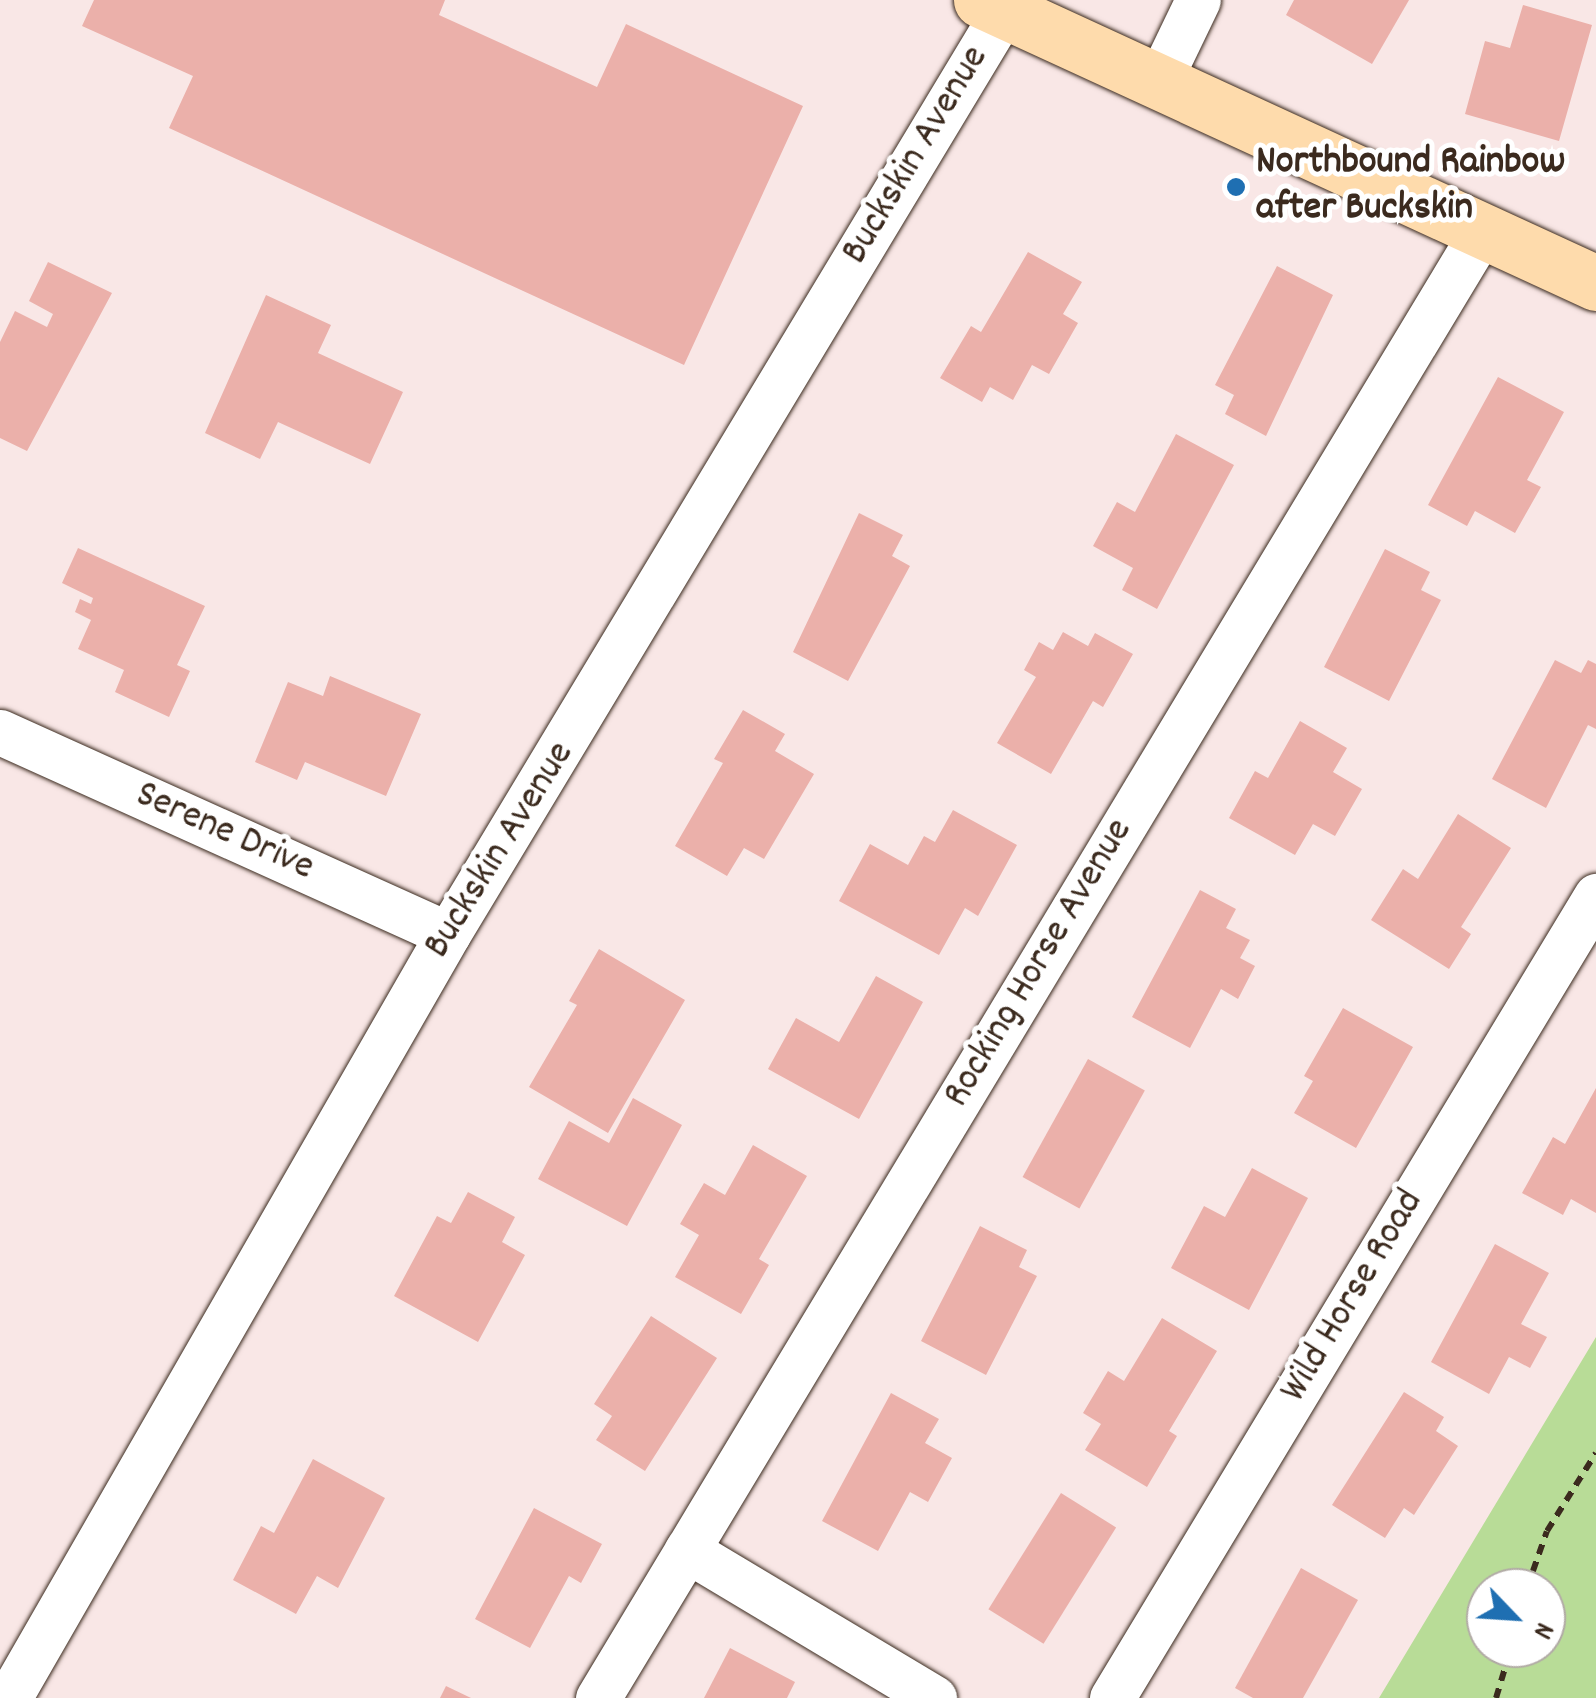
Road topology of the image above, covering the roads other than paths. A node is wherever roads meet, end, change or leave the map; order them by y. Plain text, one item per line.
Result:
1 (1198, 0) edge
2 (992, 5) edge
3 (1158, 83) junction
4 (1484, 230) junction
5 (1594, 276) edge
6 (0, 732) edge
7 (1596, 896) edge
8 (448, 934) junction
9 (687, 1550) junction
10 (10, 1698) edge
11 (598, 1698) edge
12 (934, 1698) edge
13 (1112, 1698) edge

1 - 3 street
2 - 3 main road
2 - 8 street, Buckskin Avenue
3 - 4 main road
4 - 5 main road
4 - 9 street, Rocking Horse Avenue
6 - 8 street, Serene Drive
7 - 13 street, Wild Horse Road
8 - 10 street, Buckskin Avenue
9 - 11 street, Rocking Horse Avenue
9 - 12 street

